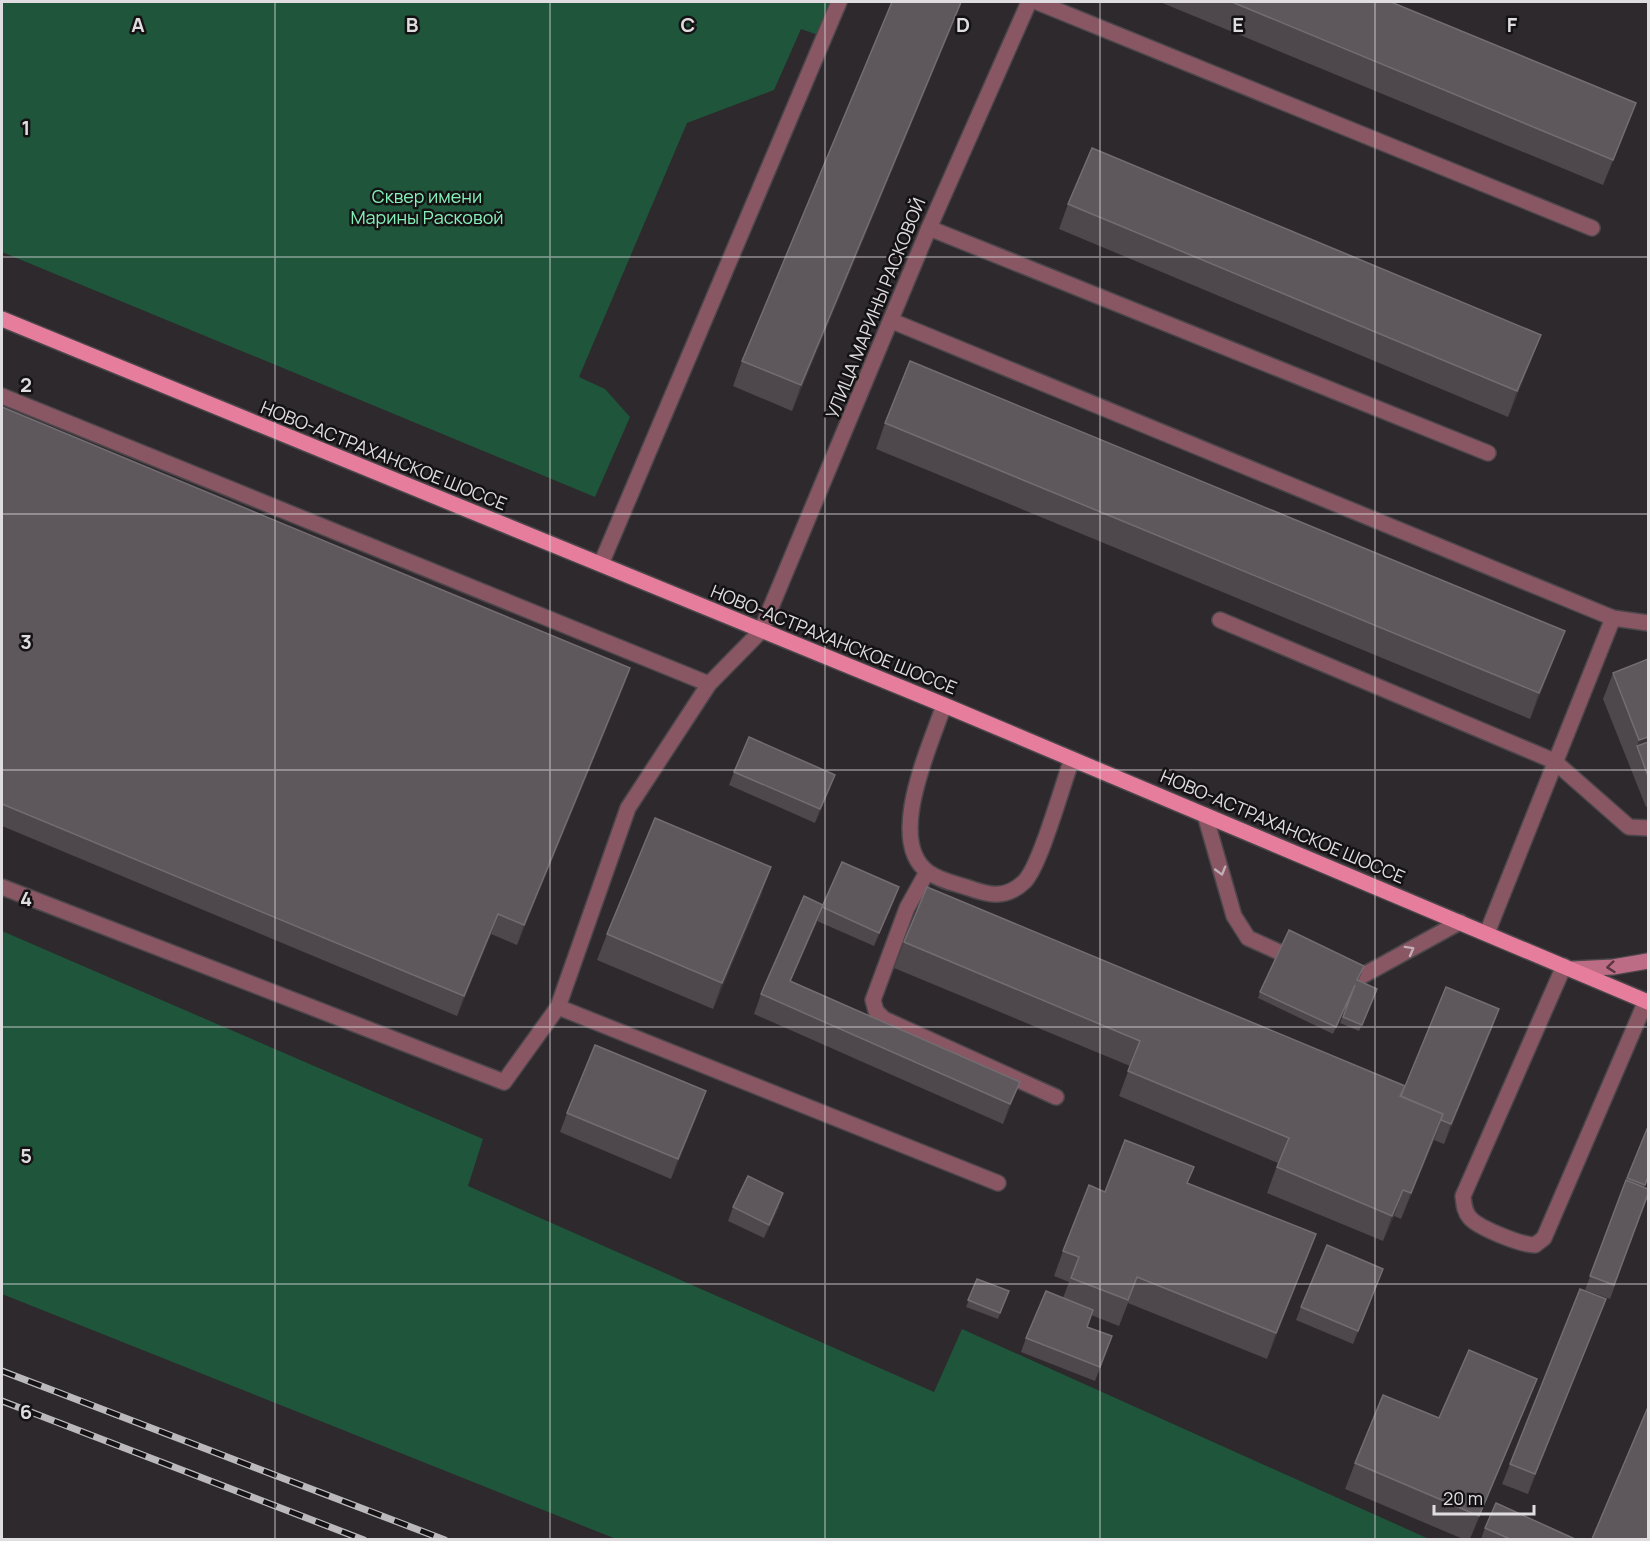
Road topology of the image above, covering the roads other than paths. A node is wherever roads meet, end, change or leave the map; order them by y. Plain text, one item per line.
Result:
1 (839, 2) edge
2 (1029, 2) edge
3 (1037, 2) edge
4 (929, 228) junction
5 (1592, 228) dead end
6 (2, 319) edge
7 (892, 321) junction
8 (2, 396) edge
9 (1488, 453) dead end
10 (601, 564) junction
11 (1613, 618) junction
12 (1220, 620) dead end
13 (1648, 623) edge
14 (761, 631) junction
15 (709, 684) junction
16 (944, 705) junction
17 (1072, 759) junction
18 (1554, 761) junction
19 (1205, 815) junction
20 (1648, 828) edge
21 (927, 872) junction
22 (2, 887) edge
23 (1460, 922) junction
24 (1487, 933) junction
25 (1279, 952) edge
26 (1648, 961) edge
27 (1568, 968) junction
28 (1360, 977) edge
29 (1647, 1002) edge
30 (558, 1007) junction
31 (1056, 1097) dead end
32 (998, 1183) dead end

1 - 10 street
2 - 4 street, УЛИЦА МАРИНЫ РАСКОВОЙ
3 - 5 street
4 - 7 street, УЛИЦА МАРИНЫ РАСКОВОЙ
4 - 9 street
6 - 10 main road, НОВО-АСТРАХАНСКОЕ ШОССЕ
7 - 11 street
7 - 14 street, УЛИЦА МАРИНЫ РАСКОВОЙ
8 - 15 street
10 - 14 main road, НОВО-АСТРАХАНСКОЕ ШОССЕ
11 - 13 street
11 - 18 street
12 - 18 street
14 - 15 street
14 - 16 main road, НОВО-АСТРАХАНСКОЕ ШОССЕ
15 - 30 street
16 - 17 main road, НОВО-АСТРАХАНСКОЕ ШОССЕ
16 - 21 street
17 - 19 main road, НОВО-АСТРАХАНСКОЕ ШОССЕ
17 - 21 street
18 - 20 street
18 - 24 street
19 - 23 main road, НОВО-АСТРАХАНСКОЕ ШОССЕ
19 -> 25 street
21 - 31 street
22 - 30 street
23 - 24 main road, НОВО-АСТРАХАНСКОЕ ШОССЕ
28 -> 23 street
24 - 27 main road, НОВО-АСТРАХАНСКОЕ ШОССЕ
26 -> 27 main road
27 - 29 main road, НОВО-АСТРАХАНСКОЕ ШОССЕ
27 - 29 street
30 - 32 street

